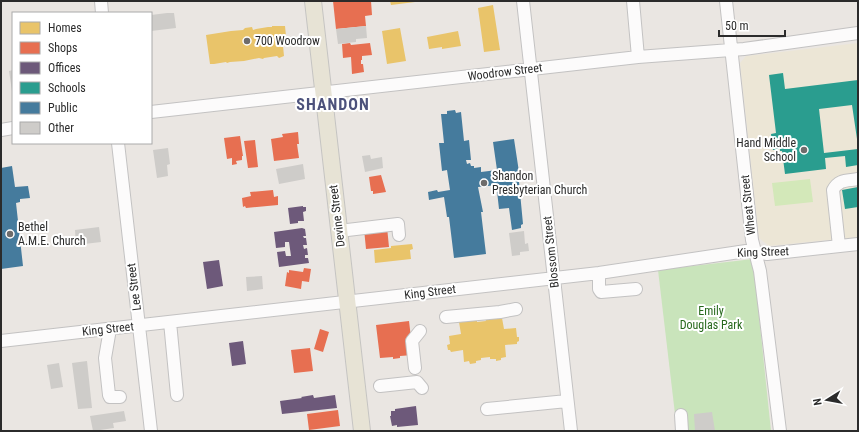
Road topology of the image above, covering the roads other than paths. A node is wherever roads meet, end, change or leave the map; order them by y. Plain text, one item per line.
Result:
1 (101, 1) edge
2 (312, 1) edge
3 (523, 1) edge
4 (633, 1) edge
5 (726, 1) edge
6 (102, 12) edge
7 (858, 33) edge
8 (732, 50) junction
9 (638, 57) junction
10 (531, 69) junction
11 (323, 93) junction
12 (152, 112) edge
13 (12, 128) edge
14 (1, 130) edge
15 (118, 144) edge
16 (858, 179) edge
17 (339, 231) junction
18 (399, 235) dead end
19 (858, 244) edge
20 (839, 246) junction
21 (756, 253) junction
22 (599, 273) junction
23 (554, 278) junction
24 (636, 289) dead end
25 (347, 302) junction
26 (516, 309) dead end
27 (446, 318) dead end
28 (170, 322) junction
29 (139, 326) junction
30 (110, 329) junction
31 (420, 331) dead end
32 (1, 341) edge
33 (415, 368) dead end
34 (380, 386) dead end
35 (422, 388) dead end
36 (177, 394) dead end
37 (120, 396) dead end
38 (567, 401) junction
39 (487, 409) dead end
40 (681, 415) dead end
41 (151, 431) edge
42 (362, 431) edge
43 (571, 431) edge
44 (682, 431) edge
45 (780, 431) edge

1 - 6 street
2 - 11 main road, Devine Street
3 - 10 street, Blossom Street
4 - 9 street
5 - 8 street, Wheat Street
7 - 8 street, Woodrow Street
8 - 9 street, Woodrow Street
8 - 21 street, Wheat Street
9 - 10 street, Woodrow Street
10 - 11 street, Woodrow Street
10 - 23 street, Blossom Street
11 - 12 street, Woodrow Street
11 - 17 main road, Devine Street
13 - 14 street
15 - 29 street, Lee Street
16 - 20 street
17 - 18 street
17 - 25 main road, Devine Street
19 - 20 street, King Street
20 - 21 street, King Street
21 - 22 street, King Street
21 - 45 street, Wheat Street
22 - 23 street, King Street
22 - 24 street
23 - 25 street, King Street
23 - 38 street, Blossom Street
25 - 28 street, King Street
25 - 42 main road, Devine Street
26 - 27 street
28 - 29 street, King Street
28 - 36 street
29 - 30 street, King Street
29 - 41 street, Lee Street
30 - 32 street, King Street
30 - 37 street
31 - 33 street
34 - 35 street
38 - 39 street
38 - 43 street, Blossom Street
40 - 44 street

